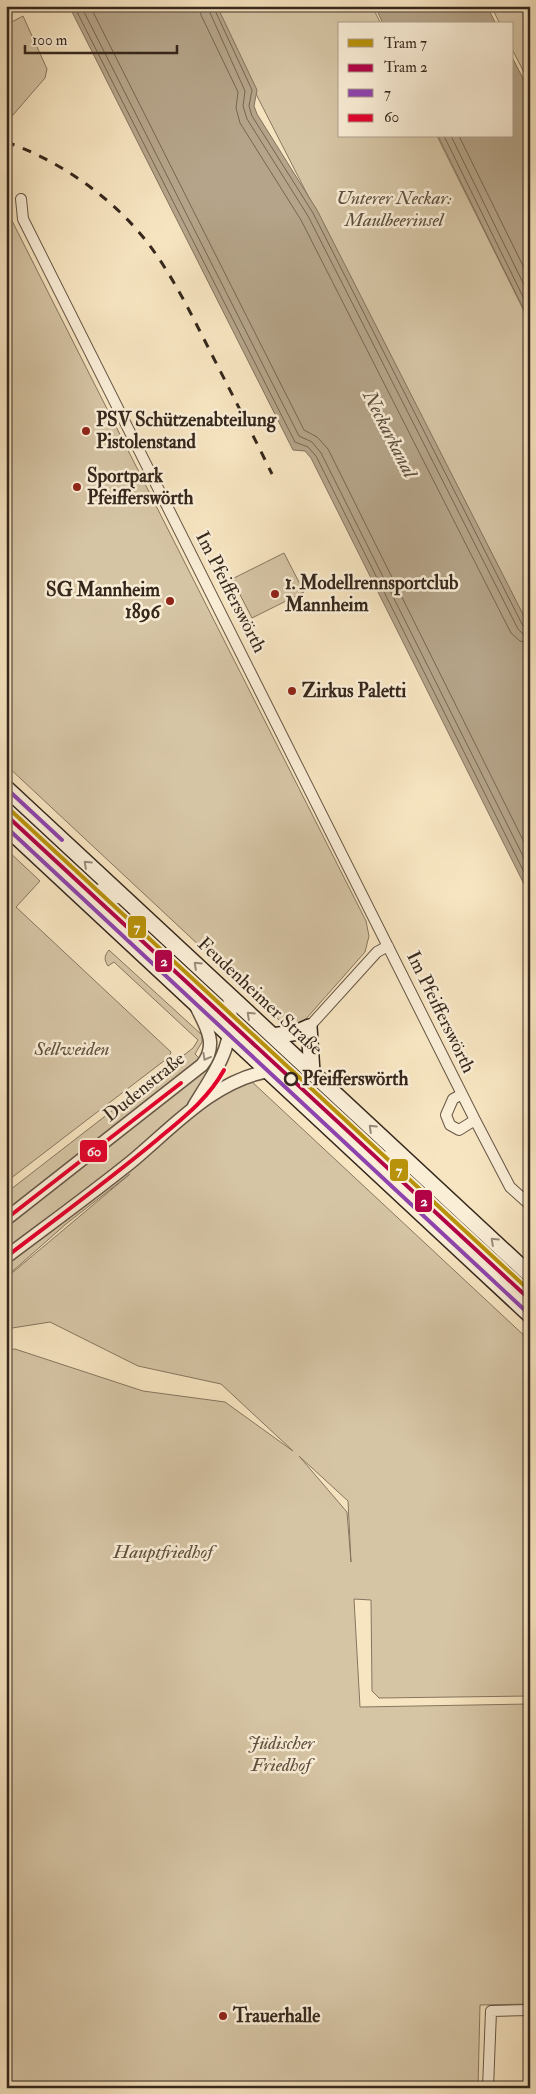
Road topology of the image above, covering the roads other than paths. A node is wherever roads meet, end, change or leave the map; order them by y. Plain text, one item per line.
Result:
1 (21, 198) dead end
2 (6, 788) edge
3 (6, 827) edge
4 (123, 897) junction
5 (90, 905) junction
6 (388, 946) junction
7 (229, 995) junction
8 (193, 1001) junction
9 (309, 1027) junction
10 (230, 1036) junction
11 (273, 1036) junction
12 (269, 1071) junction
13 (312, 1072) junction
14 (462, 1094) junction
15 (192, 1110) junction
16 (475, 1120) junction
17 (395, 1150) junction
18 (362, 1159) junction
19 (530, 1205) edge
20 (6, 1219) edge
21 (6, 1258) edge
22 (530, 1275) edge
23 (530, 1315) edge
24 (530, 2010) edge
25 (488, 2088) edge

1 - 6 street, Im Pfeifferswörth
4 -> 2 main road, Feudenheimer Straße
3 - 5 main road
4 - 5 main road
7 -> 4 main road, Feudenheimer Straße
5 - 8 main road
6 - 9 street, Im Pfeifferswörth
6 - 14 street, Im Pfeifferswörth
7 - 10 street, Dudenstraße
11 -> 7 main road, Feudenheimer Straße
8 - 10 main road
8 -> 20 street, Dudenstraße
9 - 11 main road
9 - 13 main road
10 - 12 main road
10 - 15 street, Dudenstraße
11 - 13 main road, Feudenheimer Straße
12 - 15 street, Dudenstraße
12 - 18 main road
17 -> 13 main road, Feudenheimer Straße
14 - 16 street, Im Pfeifferswörth
14 - 16 street, Im Pfeifferswörth
15 - 21 street, Dudenstraße
16 - 19 street, Im Pfeifferswörth
17 - 18 main road
22 -> 17 main road, Feudenheimer Straße
18 - 23 main road
24 - 25 street

